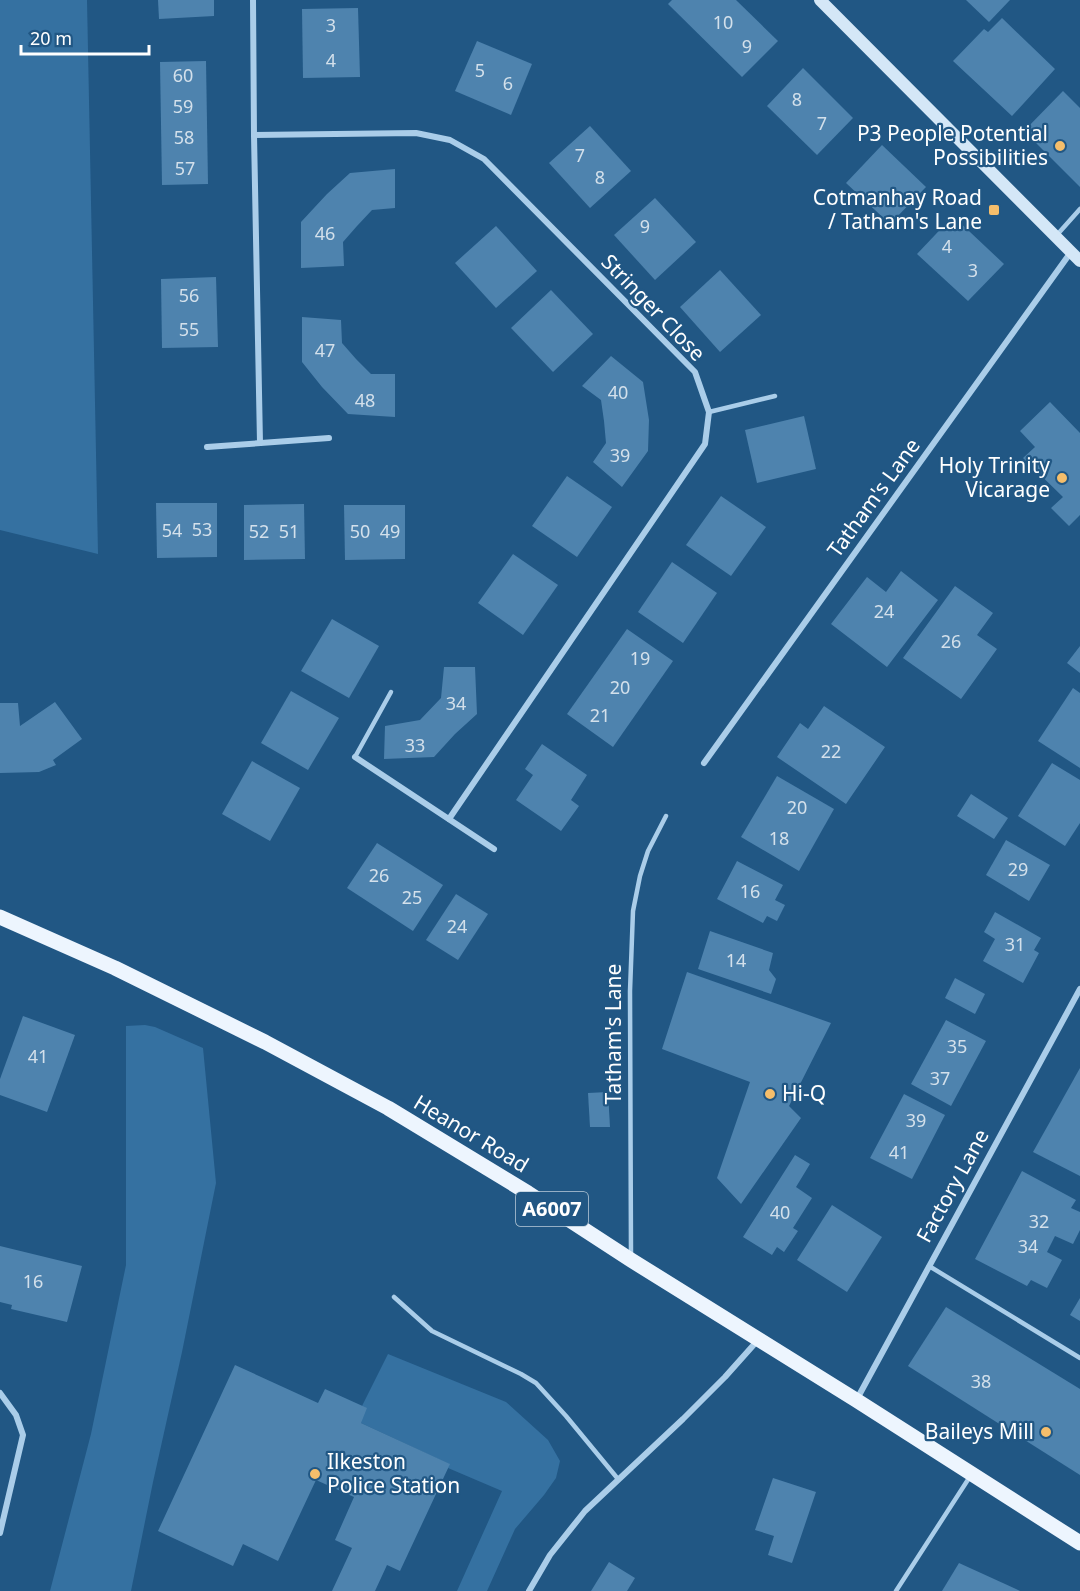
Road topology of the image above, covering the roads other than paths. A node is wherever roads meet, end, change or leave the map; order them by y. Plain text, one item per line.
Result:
1 (253, 0) edge
2 (820, 0) edge
3 (254, 135) junction
4 (1080, 209) edge
5 (1056, 236) junction
6 (1075, 256) edge
7 (775, 396) dead end
8 (709, 412) junction
9 (329, 438) dead end
10 (261, 443) junction
11 (207, 447) dead end
12 (392, 692) dead end
13 (355, 757) joint
14 (704, 763) dead end
15 (666, 816) dead end
16 (449, 819) junction
17 (494, 849) dead end
18 (0, 917) edge
19 (1080, 988) edge
20 (630, 1260) junction
21 (929, 1266) junction
22 (394, 1297) dead end
23 (758, 1340) junction
24 (1080, 1358) edge
25 (0, 1393) edge
26 (856, 1400) junction
27 (972, 1473) junction
28 (618, 1479) junction
29 (0, 1533) edge
30 (1080, 1543) edge
31 (529, 1591) edge
32 (896, 1591) edge

1 - 3 street
2 - 5 street
3 - 8 street, Stringer Close
3 - 10 street
4 - 5 lane
5 - 6 street
6 - 14 street, Tatham's Lane
7 - 8 lane
8 - 16 street, Stringer Close
9 - 10 street
10 - 11 street
12 - 13 lane
13 - 16 street
15 - 20 lane, Tatham's Lane
16 - 17 street
18 - 20 main road, Heanor Road / A6007
19 - 21 street, Factory Lane
20 - 23 main road, Heanor Road / A6007
21 - 24 lane
21 - 26 street, Factory Lane
22 - 28 lane
23 - 26 main road, Heanor Road / A6007
23 - 28 street
25 - 29 street
26 - 27 main road, Heanor Road / A6007
27 - 30 main road, Heanor Road / A6007
27 - 32 lane
28 - 31 street

